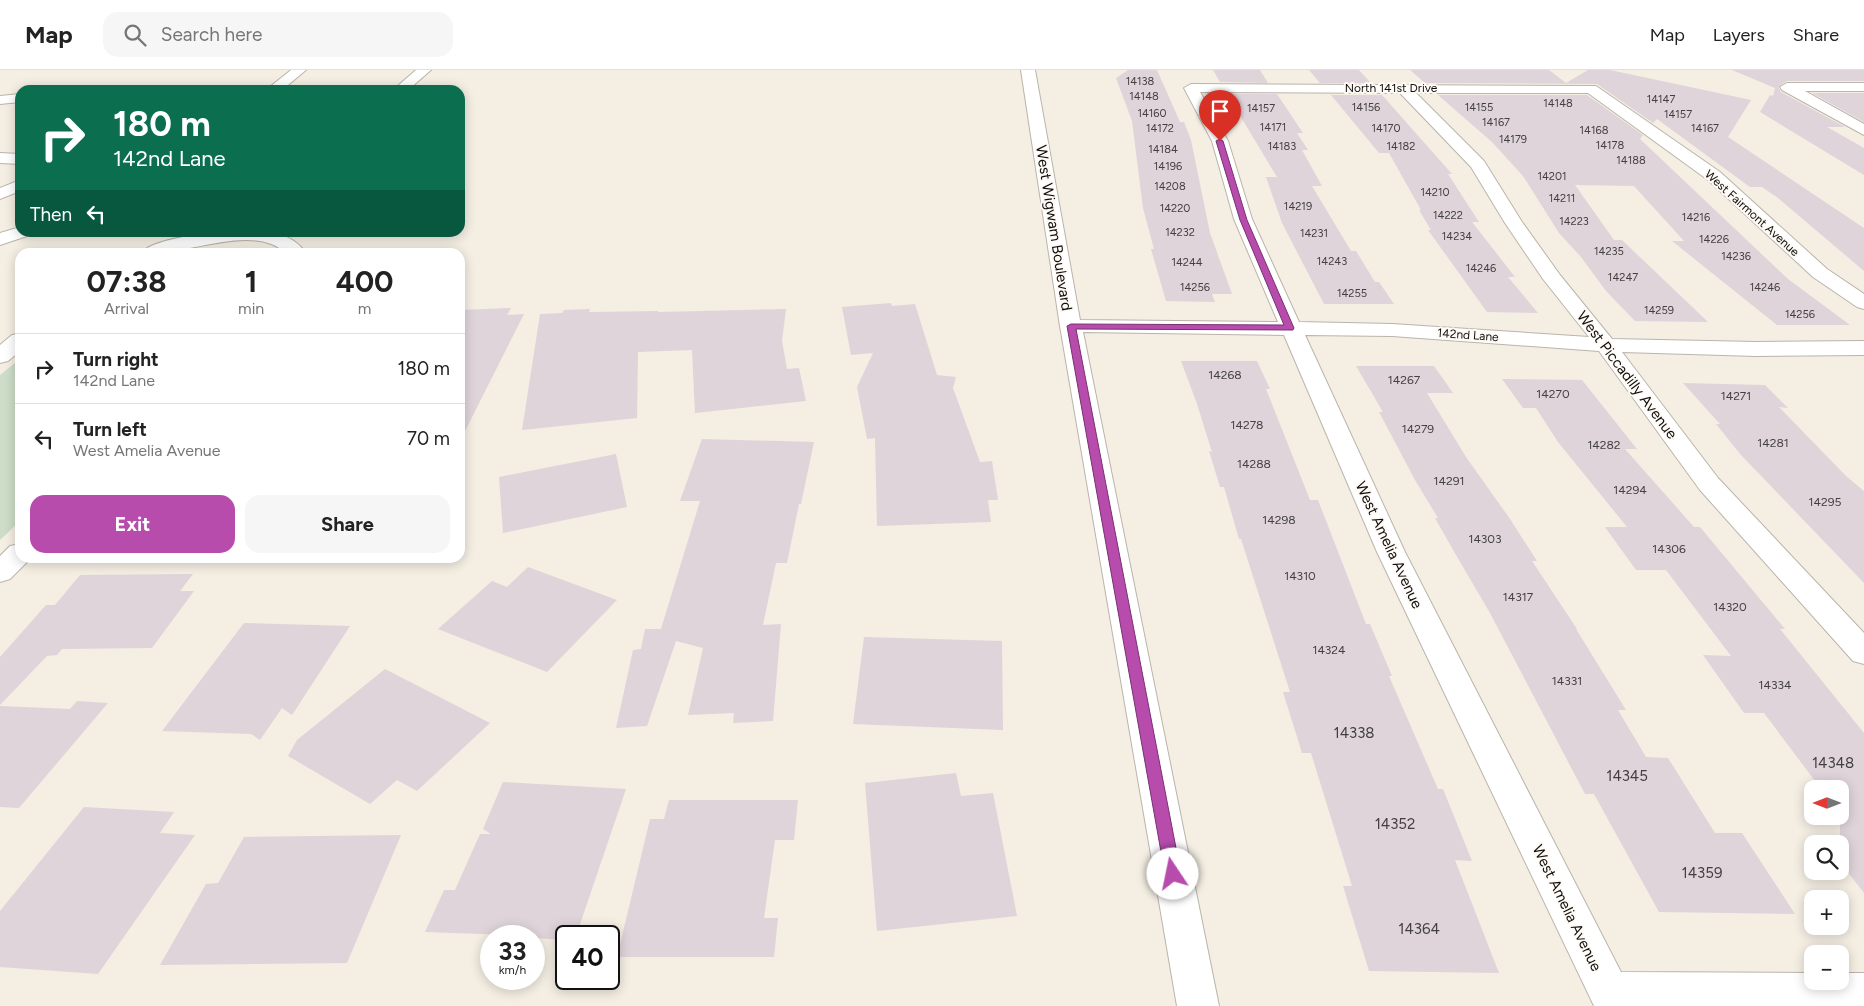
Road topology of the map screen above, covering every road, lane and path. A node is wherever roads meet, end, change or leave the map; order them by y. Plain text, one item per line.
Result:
1 (300, 70) edge
2 (424, 70) edge
3 (1028, 70) edge
4 (279, 85) edge
5 (406, 85) edge
6 (1864, 87) edge
7 (1191, 88) joint
8 (1403, 88) junction
9 (1591, 89) joint
10 (15, 98) edge
11 (0, 100) edge
12 (1864, 130) edge
13 (0, 158) edge
14 (15, 159) edge
15 (15, 188) edge
16 (0, 194) edge
17 (15, 234) edge
18 (208, 237) edge
19 (266, 237) edge
20 (0, 239) edge
21 (286, 242) edge
22 (167, 248) edge
23 (1864, 303) edge
24 (1071, 326) junction
25 (1290, 328) junction
26 (15, 344) edge
27 (1606, 345) junction
28 (1864, 348) edge
29 (0, 356) edge
30 (15, 558) edge
31 (0, 572) edge
32 (1864, 653) edge
33 (1864, 993) edge
34 (1198, 1006) edge

1 - 4 street
2 - 5 street
3 - 24 street, West Wigwam Boulevard
6 - 12 street
7 - 8 street, North 141st Drive
7 - 25 street, West Amelia Avenue
8 - 9 street, North 141st Drive
8 - 27 street, West Piccadilly Avenue
9 - 23 street, West Fairmont Avenue
10 - 11 street
13 - 14 street
15 - 16 street
17 - 20 street
18 - 22 street
19 - 21 street
24 - 25 street, 142nd Lane
24 - 34 street, West Wigwam Boulevard
25 - 27 street, 142nd Lane
25 - 33 street, West Amelia Avenue
26 - 29 street
27 - 28 street, 142nd Lane
27 - 32 street, West Piccadilly Avenue
30 - 31 street

